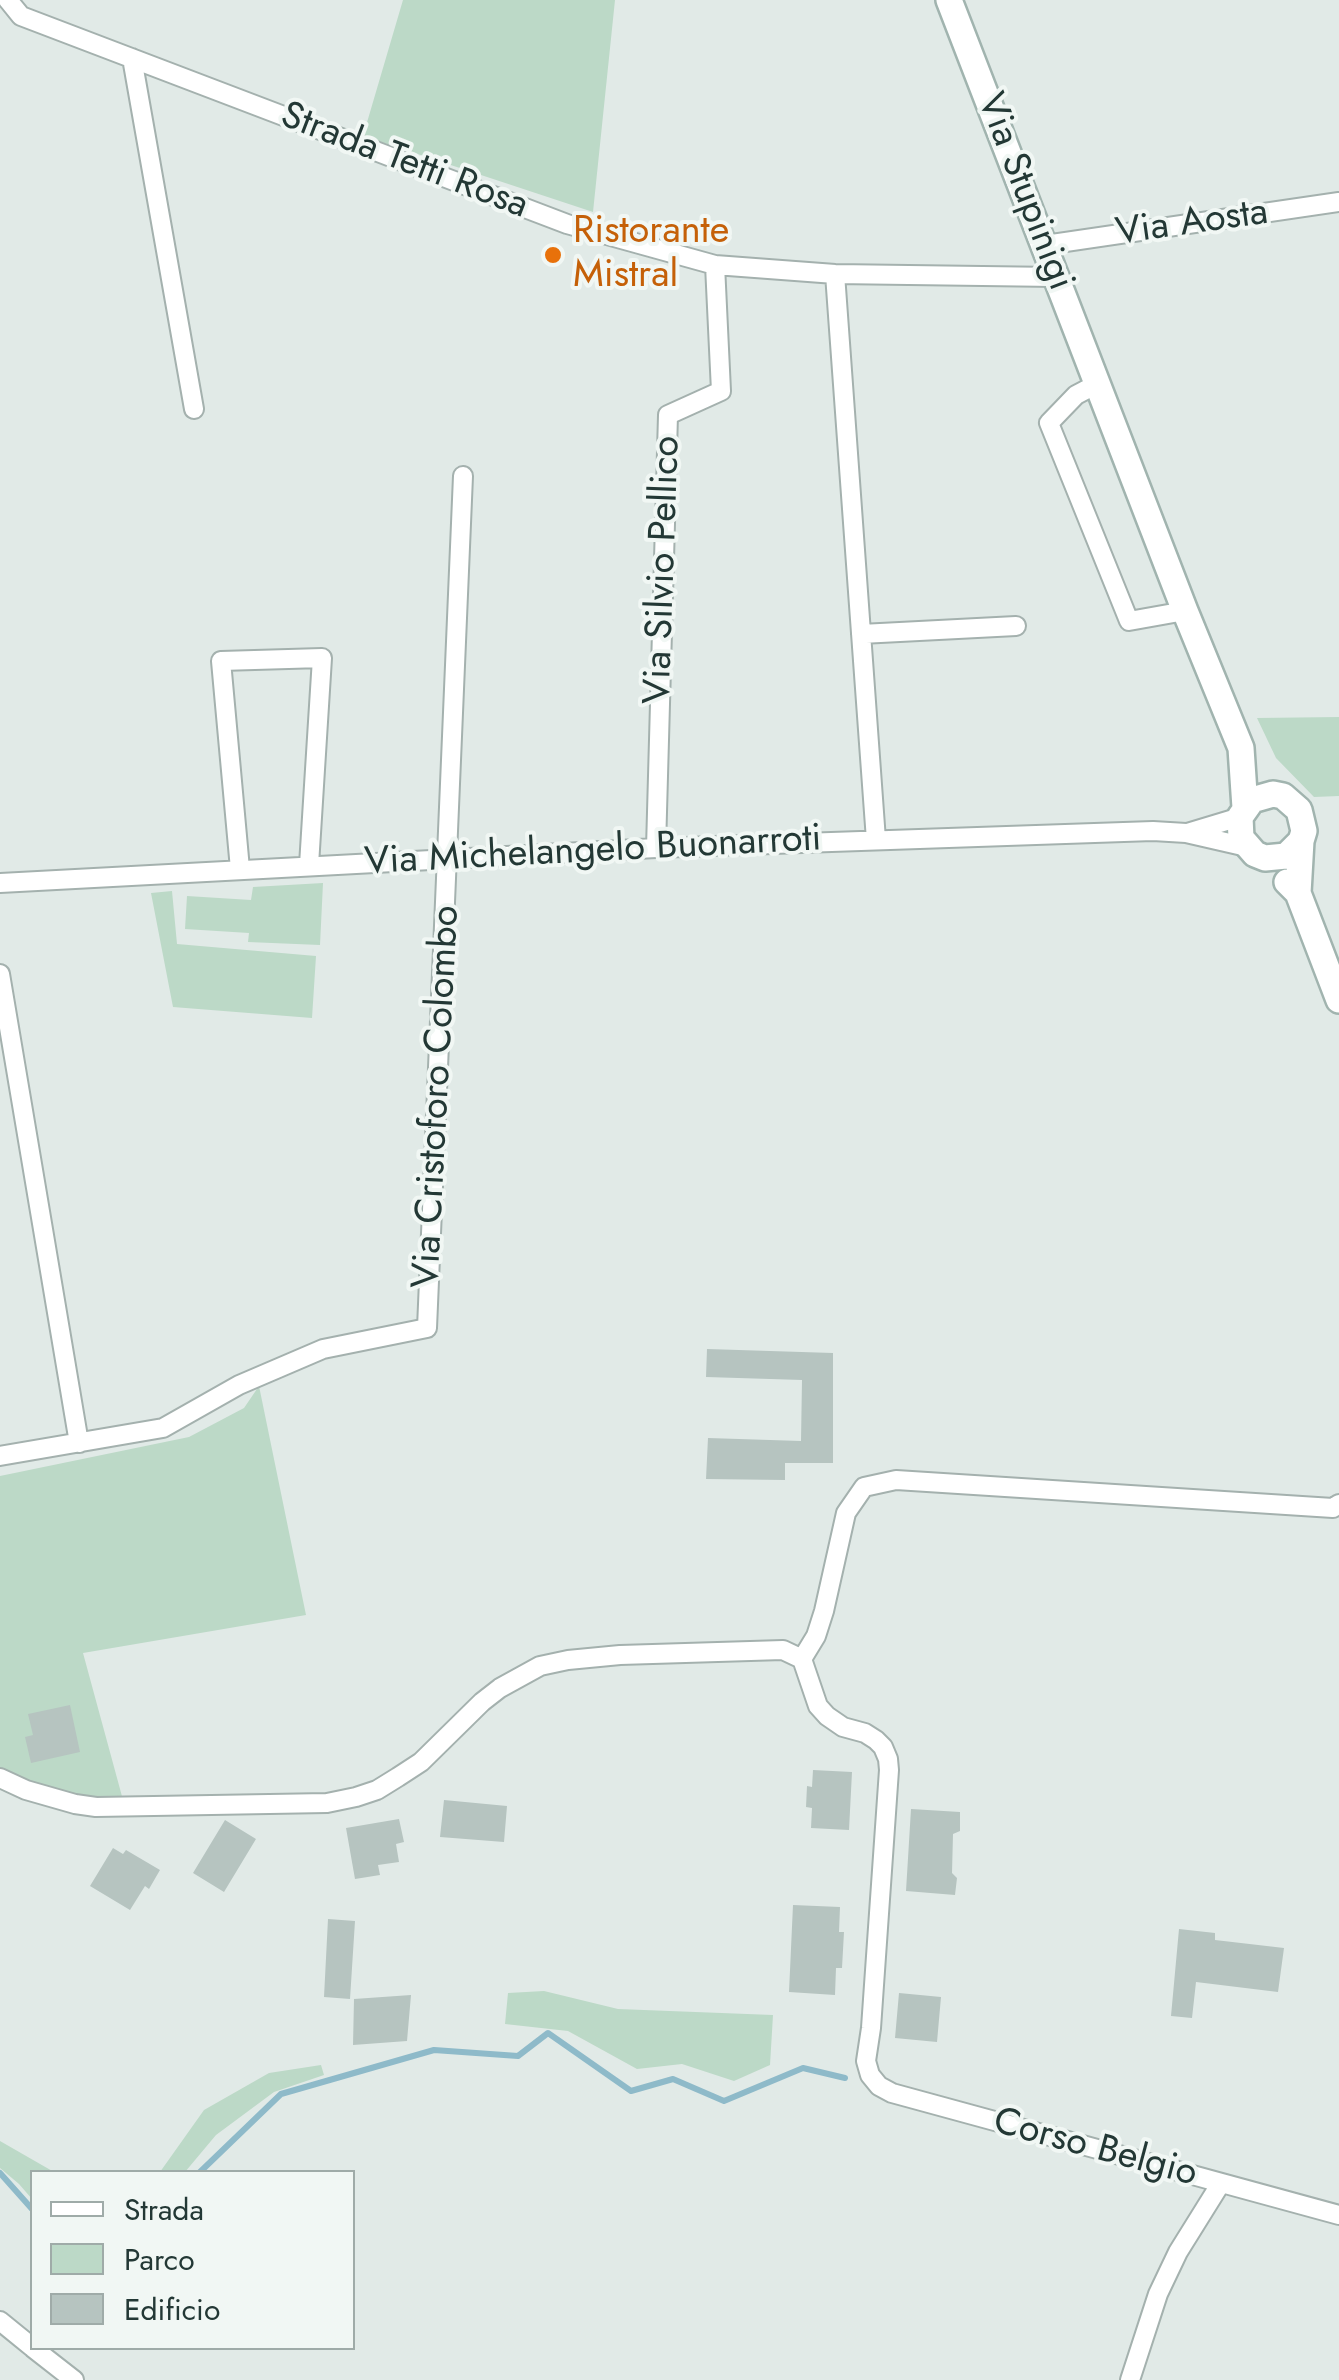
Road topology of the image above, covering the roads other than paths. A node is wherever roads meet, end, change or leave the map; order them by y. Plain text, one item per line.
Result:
1 (8, 0) edge
2 (949, 0) edge
3 (132, 58) junction
4 (1339, 202) edge
5 (1045, 245) junction
6 (715, 265) junction
7 (836, 274) junction
8 (1056, 277) junction
9 (1098, 384) junction
10 (194, 410) dead end
11 (463, 476) dead end
12 (1185, 611) junction
13 (1016, 626) dead end
14 (861, 634) junction
15 (1241, 748) junction
16 (1283, 796) junction
17 (1242, 813) junction
18 (1186, 833) junction
19 (876, 840) junction
20 (1301, 841) junction
21 (656, 848) junction
22 (1256, 853) junction
23 (448, 858) junction
24 (309, 865) junction
25 (240, 869) junction
26 (0, 883) edge
27 (1298, 893) junction
28 (0, 974) edge
29 (1339, 1000) edge
30 (80, 1443) junction
31 (0, 1456) edge
32 (1339, 1504) edge
33 (802, 1659) junction
34 (0, 1778) edge
35 (1221, 2183) junction
36 (1339, 2215) edge
37 (0, 2321) edge
38 (30, 2345) edge
39 (37, 2350) edge
40 (74, 2380) edge
41 (1130, 2380) edge

1 - 3 street, Strada Tetti Rosa
2 - 5 street, Via Stupinigi
3 - 6 street, Strada Tetti Rosa
3 - 10 street
4 - 5 street, Via Aosta
5 - 8 street, Via Stupinigi
6 - 7 street, Strada Tetti Rosa
6 - 21 street, Via Silvio Pellico
7 - 8 street, Strada Tetti Rosa
7 - 14 street
8 - 9 street, Via Stupinigi
9 - 12 street, Via Stupinigi
9 - 12 street
11 - 23 street, Via Cristoforo Colombo
12 - 15 street, Via Stupinigi
13 - 14 street
14 - 19 street
15 - 16 street, Via Stupinigi
15 - 17 street, Via Stupinigi
16 - 17 street
16 - 20 street
17 - 18 street, Via Michelangelo Buonarroti
17 - 22 street
18 - 19 street, Via Michelangelo Buonarroti
18 - 22 street, Via Michelangelo Buonarroti
19 - 21 street, Via Michelangelo Buonarroti
20 - 22 street
20 - 27 street
21 - 23 street, Via Michelangelo Buonarroti
22 - 27 street
23 - 24 street, Via Michelangelo Buonarroti
23 - 30 street, Via Cristoforo Colombo
24 - 25 street, Via Michelangelo Buonarroti
24 - 25 street
25 - 26 street, Via Michelangelo Buonarroti
27 - 29 street
28 - 30 street
30 - 31 street, Via Cristoforo Colombo
32 - 33 street
33 - 34 street
33 - 35 street, Corso Belgio
35 - 36 street, Corso Belgio
35 - 41 street
37 - 38 street
39 - 40 street

